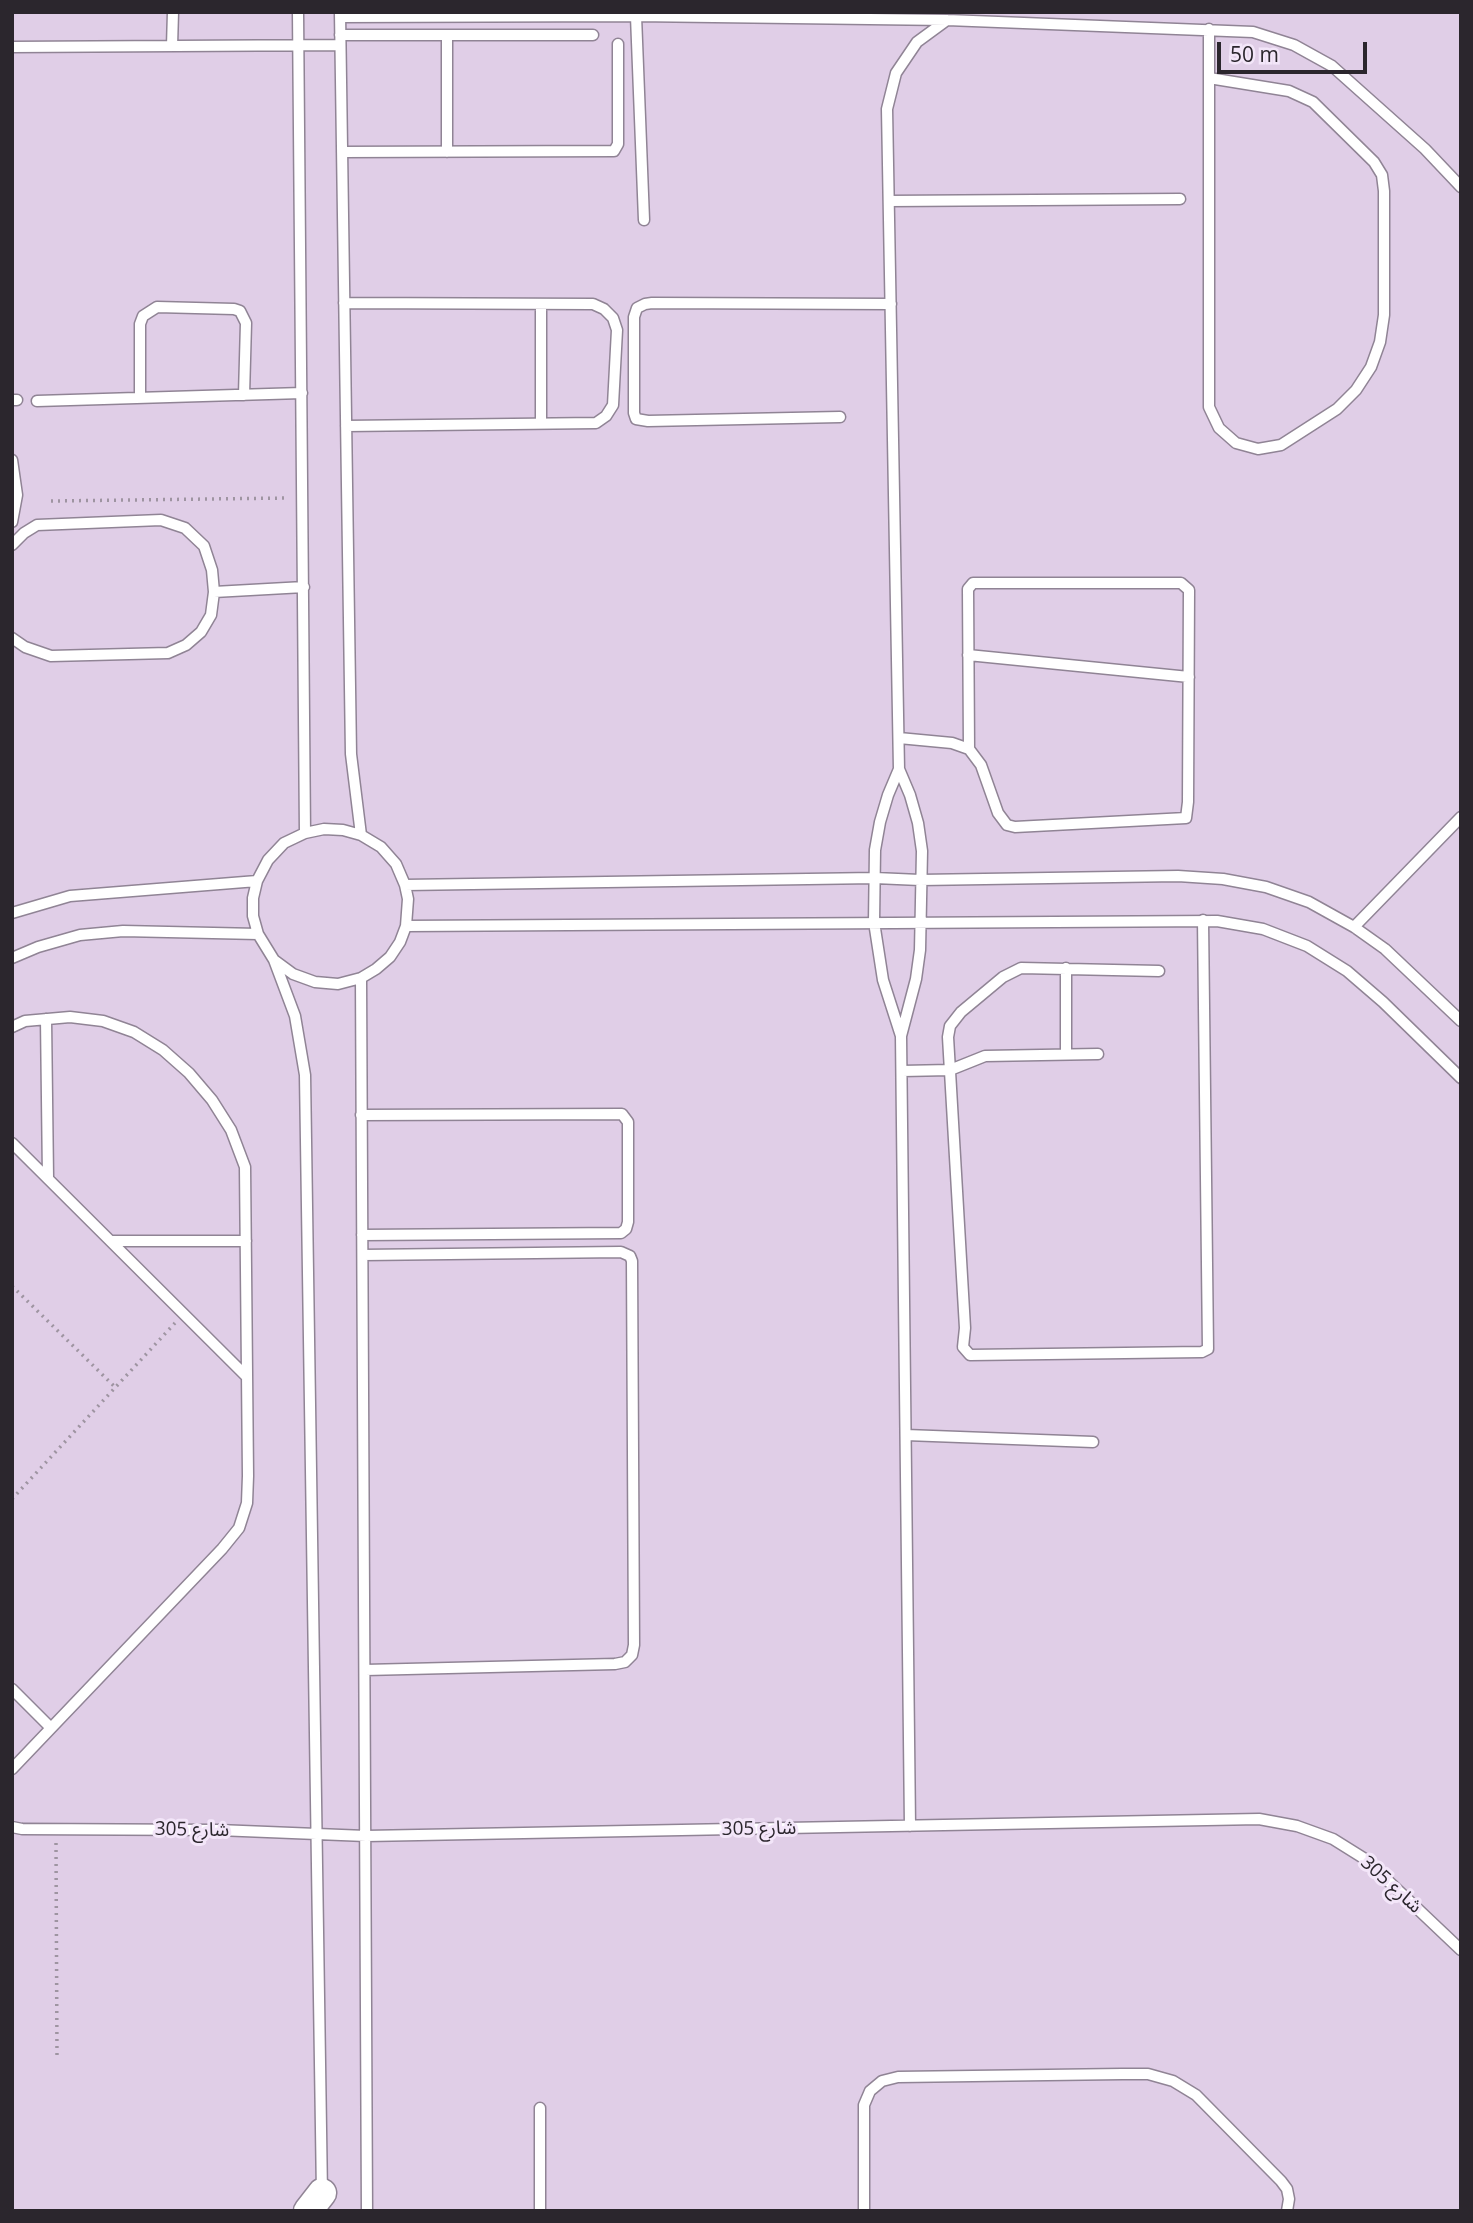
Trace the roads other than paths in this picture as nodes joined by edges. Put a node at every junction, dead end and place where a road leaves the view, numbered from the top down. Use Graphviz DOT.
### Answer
graph roads {
  1 [pos="173,12"];
  2 [pos="298,12"];
  3 [pos="340,15"];
  4 [pos="636,16"];
  5 [pos="947,20"];
  6 [pos="1209,29"];
  7 [pos="447,35"];
  8 [pos="593,35"];
  9 [pos="340,40"];
  10 [pos="618,44"];
  11 [pos="299,45"];
  12 [pos="172,46"];
  13 [pos="12,47"];
  14 [pos="1209,78"];
  15 [pos="342,152"];
  16 [pos="447,152"];
  17 [pos="1461,187"];
  18 [pos="1180,199"];
  19 [pos="889,201"];
  20 [pos="644,220"];
  21 [pos="344,303"];
  22 [pos="541,304"];
  23 [pos="891,304"];
  24 [pos="302,393"];
  25 [pos="244,395"];
  26 [pos="140,398"];
  27 [pos="37,401"];
  28 [pos="840,417"];
  29 [pos="541,423"];
  30 [pos="346,426"];
  31 [pos="12,460"];
  32 [pos="12,522"];
  33 [pos="12,545"];
  34 [pos="304,587"];
  35 [pos="214,592"];
  36 [pos="12,638"];
  37 [pos="968,655"];
  38 [pos="1189,677"];
  39 [pos="899,738"];
  40 [pos="969,749"];
  41 [pos="899,769"];
  42 [pos="1461,817"];
  43 [pos="306,833"];
  44 [pos="361,835"];
  45 [pos="874,878"];
  46 [pos="257,880"];
  47 [pos="920,880"];
  48 [pos="405,885"];
  49 [pos="12,913"];
  50 [pos="1203,920"];
  51 [pos="922,921"];
  52 [pos="874,922"];
  53 [pos="406,926"];
  54 [pos="1354,927"];
  55 [pos="258,934"];
  56 [pos="12,958"];
  57 [pos="274,960"];
  58 [pos="1066,968"];
  59 [pos="1159,971"];
  60 [pos="361,978"];
  61 [pos="46,1019"];
  62 [pos="1461,1021"];
  63 [pos="12,1027"];
  64 [pos="901,1036"];
  65 [pos="1066,1054"];
  66 [pos="1098,1054"];
  67 [pos="950,1070"];
  68 [pos="902,1071"];
  69 [pos="1461,1078"];
  70 [pos="361,1115"];
  71 [pos="12,1143"];
  72 [pos="48,1178"];
  73 [pos="362,1235"];
  74 [pos="111,1241"];
  75 [pos="246,1241"];
  76 [pos="363,1255"];
  77 [pos="247,1377"];
  78 [pos="906,1435"];
  79 [pos="1093,1442"];
  80 [pos="365,1670"];
  81 [pos="12,1689"];
  82 [pos="51,1728"];
  83 [pos="12,1769"];
  84 [pos="910,1826"];
  85 [pos="12,1827"];
  86 [pos="315,1834"];
  87 [pos="366,1836"];
  88 [pos="1461,1950"];
  89 [pos="540,2108"];
  90 [pos="317,2205"];
  91 [pos="367,2211"];
  92 [pos="540,2211"];
  93 [pos="864,2211"];
  94 [pos="1287,2211"];
  1 -- 12 [label="lane"];
  2 -- 11 [label="lane"];
  3 -- 4 [label="lane"];
  3 -- 9 [label="lane"];
  4 -- 5 [label="lane"];
  4 -- 20 [label="lane"];
  5 -- 6 [label="lane"];
  5 -- 19 [label="lane"];
  6 -- 14 [label="lane"];
  6 -- 17 [label="lane"];
  7 -- 8 [label="lane"];
  7 -- 9 [label="lane"];
  7 -- 16 [label="lane"];
  9 -- 11 [label="lane"];
  9 -- 15 [label="lane"];
  10 -- 16 [label="lane"];
  11 -- 12 [label="lane"];
  11 -- 24 [label="lane"];
  12 -- 13 [label="lane"];
  14 -- 14 [label="lane"];
  15 -- 16 [label="lane"];
  15 -- 21 [label="lane"];
  18 -- 19 [label="lane"];
  19 -- 23 [label="lane"];
  21 -- 22 [label="lane"];
  21 -- 30 [label="lane"];
  22 -- 29 [label="lane"];
  22 -- 29 [label="lane"];
  23 -- 28 [label="lane"];
  23 -- 39 [label="lane"];
  24 -- 25 [label="lane"];
  24 -- 34 [label="lane"];
  25 -- 26 [label="lane"];
  25 -- 26 [label="lane"];
  26 -- 27 [label="lane"];
  29 -- 30 [label="lane"];
  30 -- 44 [label="lane"];
  31 -- 32 [label="lane"];
  33 -- 35 [label="lane"];
  34 -- 35 [label="lane"];
  34 -- 43 [label="lane"];
  35 -- 36 [label="lane"];
  37 -- 38 [label="lane"];
  37 -- 38 [label="lane"];
  37 -- 40 [label="lane"];
  38 -- 40 [label="lane"];
  39 -- 40 [label="lane"];
  39 -- 41 [label="lane"];
  41 -- 45 [label="lane"];
  41 -- 47 [label="lane"];
  42 -- 54 [label="lane"];
  43 -- 44 [label="lane"];
  43 -- 46 [label="lane"];
  44 -- 48 [label="lane"];
  45 -- 47 [label="lane"];
  45 -- 48 [label="lane"];
  45 -- 52 [label="lane"];
  46 -- 49 [label="lane"];
  46 -- 55 [label="lane"];
  47 -- 51 [label="lane"];
  47 -- 54 [label="lane"];
  48 -- 53 [label="lane"];
  50 -- 51 [label="lane"];
  50 -- 67 [label="lane"];
  50 -- 69 [label="lane"];
  51 -- 52 [label="lane"];
  51 -- 64 [label="lane"];
  52 -- 53 [label="lane"];
  52 -- 64 [label="lane"];
  53 -- 60 [label="lane"];
  54 -- 62 [label="lane"];
  55 -- 56 [label="lane"];
  55 -- 57 [label="lane"];
  57 -- 60 [label="lane"];
  57 -- 86 [label="lane"];
  58 -- 59 [label="lane"];
  58 -- 65 [label="lane"];
  58 -- 67 [label="lane"];
  60 -- 70 [label="lane"];
  61 -- 63 [label="lane"];
  61 -- 72 [label="lane"];
  61 -- 75 [label="lane"];
  64 -- 68 [label="lane"];
  65 -- 66 [label="lane"];
  65 -- 67 [label="lane"];
  67 -- 68 [label="lane"];
  68 -- 78 [label="lane"];
  70 -- 73 [label="lane"];
  70 -- 73 [label="lane"];
  71 -- 72 [label="lane"];
  72 -- 74 [label="lane"];
  73 -- 76 [label="lane"];
  74 -- 75 [label="lane"];
  74 -- 77 [label="lane"];
  75 -- 77 [label="lane"];
  76 -- 80 [label="lane"];
  76 -- 80 [label="lane"];
  77 -- 82 [label="lane"];
  78 -- 79 [label="lane"];
  78 -- 84 [label="lane"];
  80 -- 87 [label="lane"];
  81 -- 82 [label="lane"];
  82 -- 83 [label="lane"];
  84 -- 87 [label="lane, شارع 305"];
  84 -- 88 [label="lane, شارع 305"];
  85 -- 86 [label="lane, شارع 305"];
  86 -- 87 [label="lane, شارع 305"];
  86 -- 90 [label="lane"];
  87 -- 91 [label="lane"];
  89 -- 92 [label="lane"];
  93 -- 94 [label="lane"];
}
